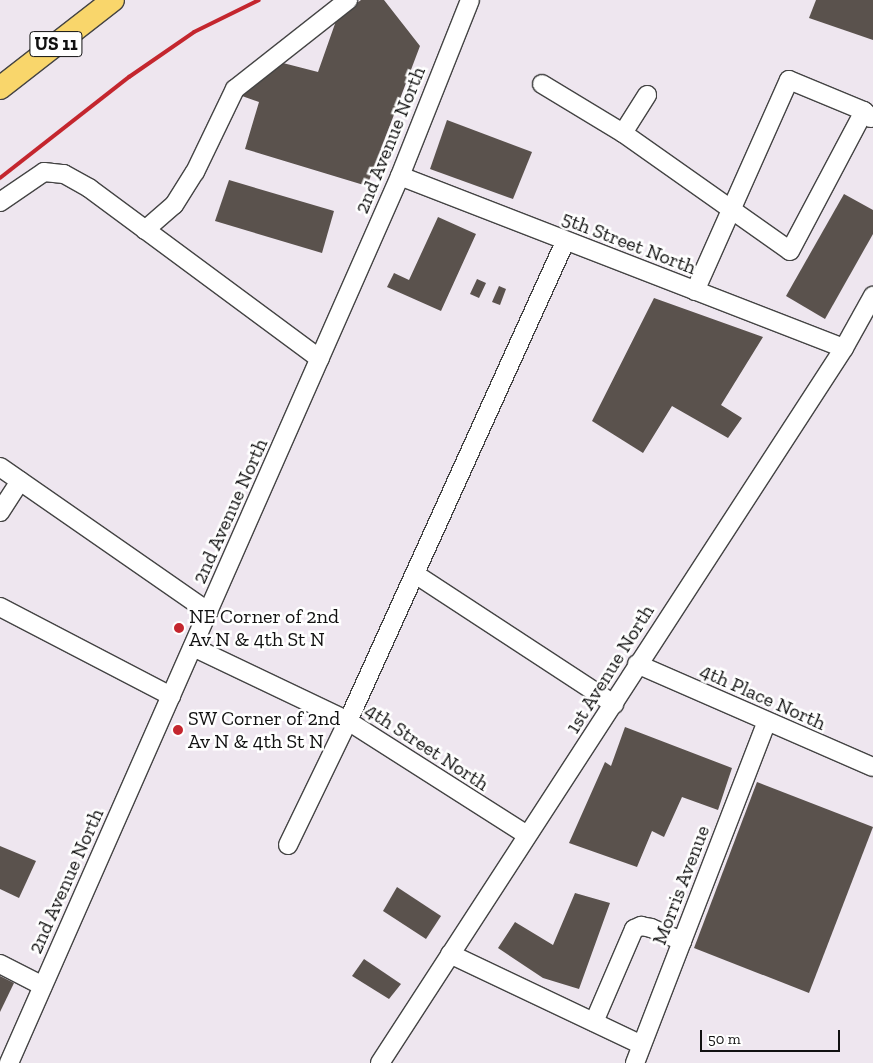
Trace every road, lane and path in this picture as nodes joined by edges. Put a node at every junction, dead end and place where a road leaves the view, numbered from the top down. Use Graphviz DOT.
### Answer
graph roads {
  1 [pos="113,0"];
  2 [pos="348,0"];
  3 [pos="470,0"];
  4 [pos="542,84"];
  5 [pos="0,88"];
  6 [pos="647,95"];
  7 [pos="868,115"];
  8 [pos="623,133"];
  9 [pos="400,176"];
  10 [pos="0,202"];
  11 [pos="732,207"];
  12 [pos="145,230"];
  13 [pos="565,242"];
  14 [pos="695,291"];
  15 [pos="873,296"];
  16 [pos="844,348"];
  17 [pos="320,359"];
  18 [pos="0,467"];
  19 [pos="20,481"];
  20 [pos="0,512"];
  21 [pos="415,574"];
  22 [pos="0,607"];
  23 [pos="208,612"];
  24 [pos="193,647"];
  25 [pos="637,664"];
  26 [pos="171,696"];
  27 [pos="614,704"];
  28 [pos="348,721"];
  29 [pos="766,722"];
  30 [pos="873,767"];
  31 [pos="527,835"];
  32 [pos="288,845"];
  33 [pos="682,942"];
  34 [pos="450,954"];
  35 [pos="0,964"];
  36 [pos="43,986"];
  37 [pos="594,1022"];
  38 [pos="642,1045"];
  39 [pos="9,1063"];
  40 [pos="380,1063"];
  41 [pos="635,1063"];
  1 -- 5 [label="main road, US 11"];
  2 -- 12 [label="street"];
  3 -- 9 [label="street, 2nd Avenue North"];
  4 -- 8 [label="street"];
  6 -- 8 [label="street"];
  7 -- 11 [label="street"];
  7 -- 11 [label="street"];
  8 -- 11 [label="street"];
  9 -- 13 [label="street, 5th Street North"];
  9 -- 17 [label="street, 2nd Avenue North"];
  10 -- 12 [label="street"];
  11 -- 14 [label="street"];
  12 -- 17 [label="street"];
  13 -- 14 [label="street, 5th Street North"];
  13 -- 21 [label="street"];
  14 -- 16 [label="street, 5th Street North"];
  15 -- 16 [label="street, 1st Avenue North"];
  16 -- 25 [label="street, 1st Avenue North"];
  17 -- 23 [label="street, 2nd Avenue North"];
  18 -- 19 [label="street"];
  19 -- 20 [label="street"];
  19 -- 23 [label="street"];
  21 -- 27 [label="street"];
  21 -- 28 [label="street"];
  22 -- 26 [label="street"];
  23 -- 24 [label="street, 2nd Avenue North"];
  24 -- 26 [label="street, 2nd Avenue North"];
  24 -- 28 [label="street, 4th Street North"];
  25 -- 27 [label="street, 1st Avenue North"];
  25 -- 29 [label="street, 4th Place North"];
  26 -- 36 [label="street, 2nd Avenue North"];
  27 -- 31 [label="street, 1st Avenue North"];
  28 -- 31 [label="street, 4th Street North"];
  28 -- 32 [label="street"];
  29 -- 30 [label="street, 4th Place North"];
  29 -- 33 [label="street, Morris Avenue"];
  31 -- 34 [label="street, 1st Avenue North"];
  33 -- 37 [label="street"];
  33 -- 38 [label="street, Morris Avenue"];
  34 -- 37 [label="street"];
  34 -- 40 [label="street, 1st Avenue North"];
  35 -- 36 [label="street"];
  36 -- 39 [label="street, 2nd Avenue North"];
  37 -- 38 [label="street"];
  38 -- 41 [label="street, Morris Avenue"];
}
